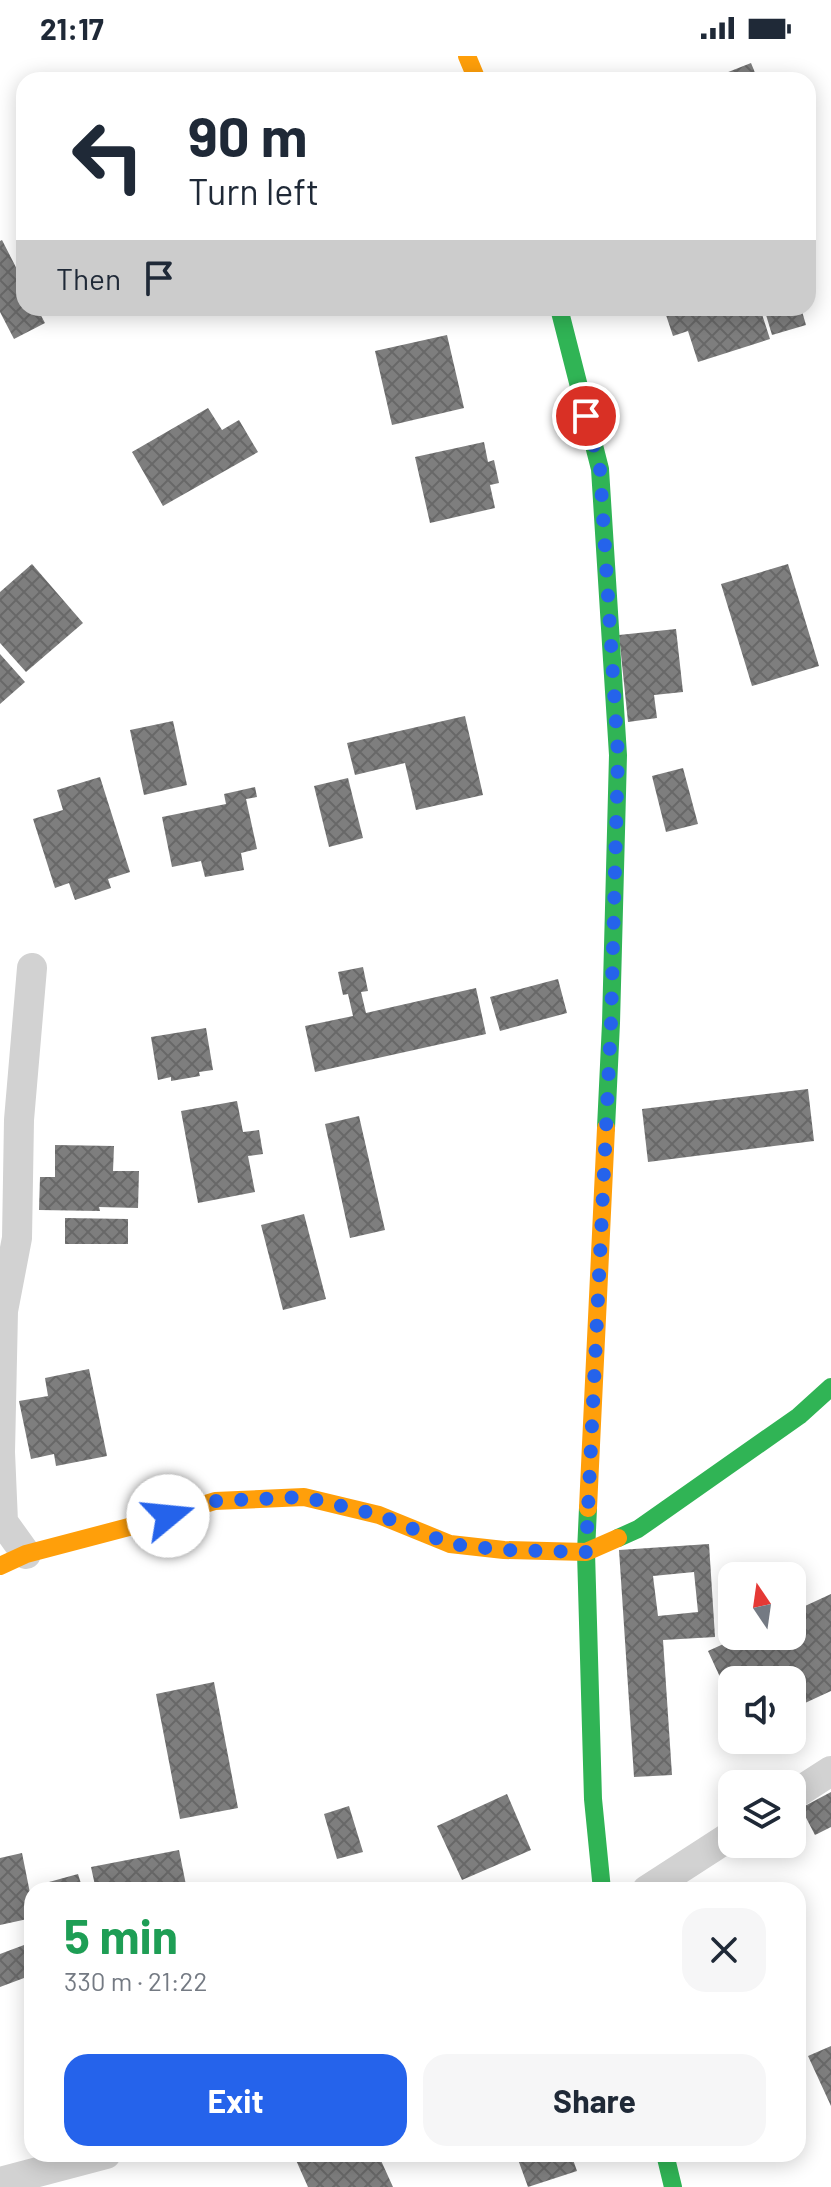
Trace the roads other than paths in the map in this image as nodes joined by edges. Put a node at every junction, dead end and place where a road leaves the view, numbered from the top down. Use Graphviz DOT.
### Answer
graph roads {
  1 [pos="561,316"];
  2 [pos="32,968"];
  3 [pos="831,1387"];
  4 [pos="586,1552"];
  5 [pos="13,1560"];
  6 [pos="831,1771"];
  7 [pos="806,1787"];
  8 [pos="718,1844"];
  9 [pos="601,1882"];
  10 [pos="659,1882"];
  11 [pos="76,2162"];
  12 [pos="667,2162"];
  13 [pos="0,2182"];
  14 [pos="673,2187"];
  1 -- 4 [label="street"];
  2 -- 5 [label="street"];
  3 -- 4 [label="street"];
  4 -- 5 [label="street"];
  4 -- 9 [label="street"];
  6 -- 7 [label="street"];
  8 -- 10 [label="street"];
  11 -- 13 [label="street"];
  12 -- 14 [label="street"];
}
